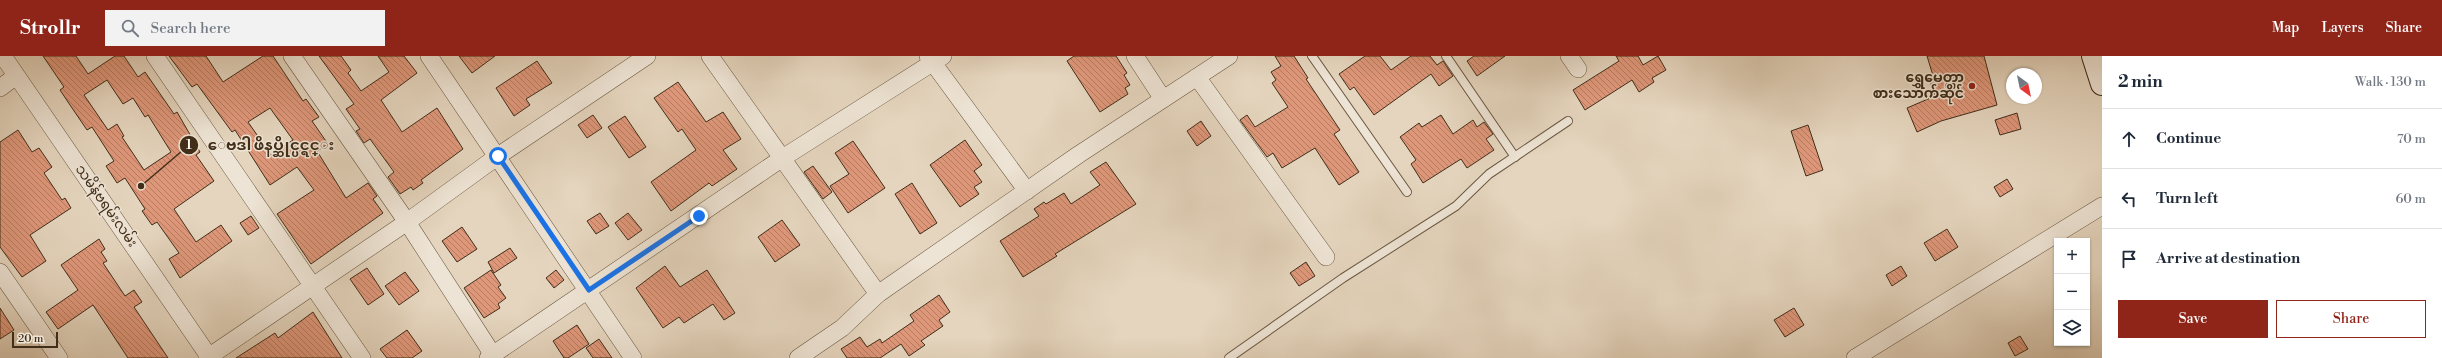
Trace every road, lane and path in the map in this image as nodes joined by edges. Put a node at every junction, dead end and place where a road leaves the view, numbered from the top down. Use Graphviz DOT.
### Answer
graph roads {
  1 [pos="3,56"];
  2 [pos="155,56"];
  3 [pos="292,56"];
  4 [pos="430,56"];
  5 [pos="647,56"];
  6 [pos="710,56"];
  7 [pos="1135,56"];
  8 [pos="1229,56"];
  9 [pos="1312,56"];
  10 [pos="1446,56"];
  11 [pos="2093,56"];
  12 [pos="934,58"];
  13 [pos="16,76"];
  14 [pos="1196,77"];
  15 [pos="2102,84"];
  16 [pos="0,88"];
  17 [pos="1163,99"];
  18 [pos="1568,121"];
  19 [pos="498,156"];
  20 [pos="1515,157"];
  21 [pos="781,159"];
  22 [pos="1027,191"];
  23 [pos="1407,192"];
  24 [pos="2102,206"];
  25 [pos="407,222"];
  26 [pos="1326,257"];
  27 [pos="0,272"];
  28 [pos="313,286"];
  29 [pos="589,290"];
  30 [pos="878,294"];
  31 [pos="490,356"];
  32 [pos="209,357"];
  33 [pos="59,358"];
  34 [pos="362,358"];
  35 [pos="634,358"];
  36 [pos="798,358"];
  37 [pos="1229,358"];
  38 [pos="1855,358"];
  1 -- 13 [label="street, သမိန်ဗရမ်းလမ်း"];
  2 -- 28 [label="street"];
  3 -- 25 [label="street"];
  4 -- 19 [label="street"];
  5 -- 19 [label="street"];
  6 -- 21 [label="street"];
  7 -- 17 [label="street"];
  8 -- 14 [label="street"];
  9 -- 23 [label="lane"];
  10 -- 20 [label="lane"];
  11 -- 15 [label="main road"];
  12 -- 21 [label="street"];
  12 -- 22 [label="street"];
  13 -- 16 [label="street"];
  13 -- 32 [label="street, သမိန်ဗရမ်းလမ်း"];
  14 -- 17 [label="street"];
  14 -- 26 [label="street"];
  17 -- 22 [label="street"];
  18 -- 20 [label="lane"];
  19 -- 25 [label="street"];
  19 -- 29 [label="street"];
  20 -- 37 [label="lane"];
  21 -- 29 [label="street"];
  21 -- 30 [label="street"];
  22 -- 30 [label="street"];
  24 -- 38 [label="street"];
  25 -- 28 [label="street"];
  25 -- 31 [label="street"];
  27 -- 33 [label="street"];
  28 -- 32 [label="street"];
  28 -- 34 [label="street"];
  29 -- 31 [label="street"];
  29 -- 35 [label="street"];
  30 -- 36 [label="street"];
}
